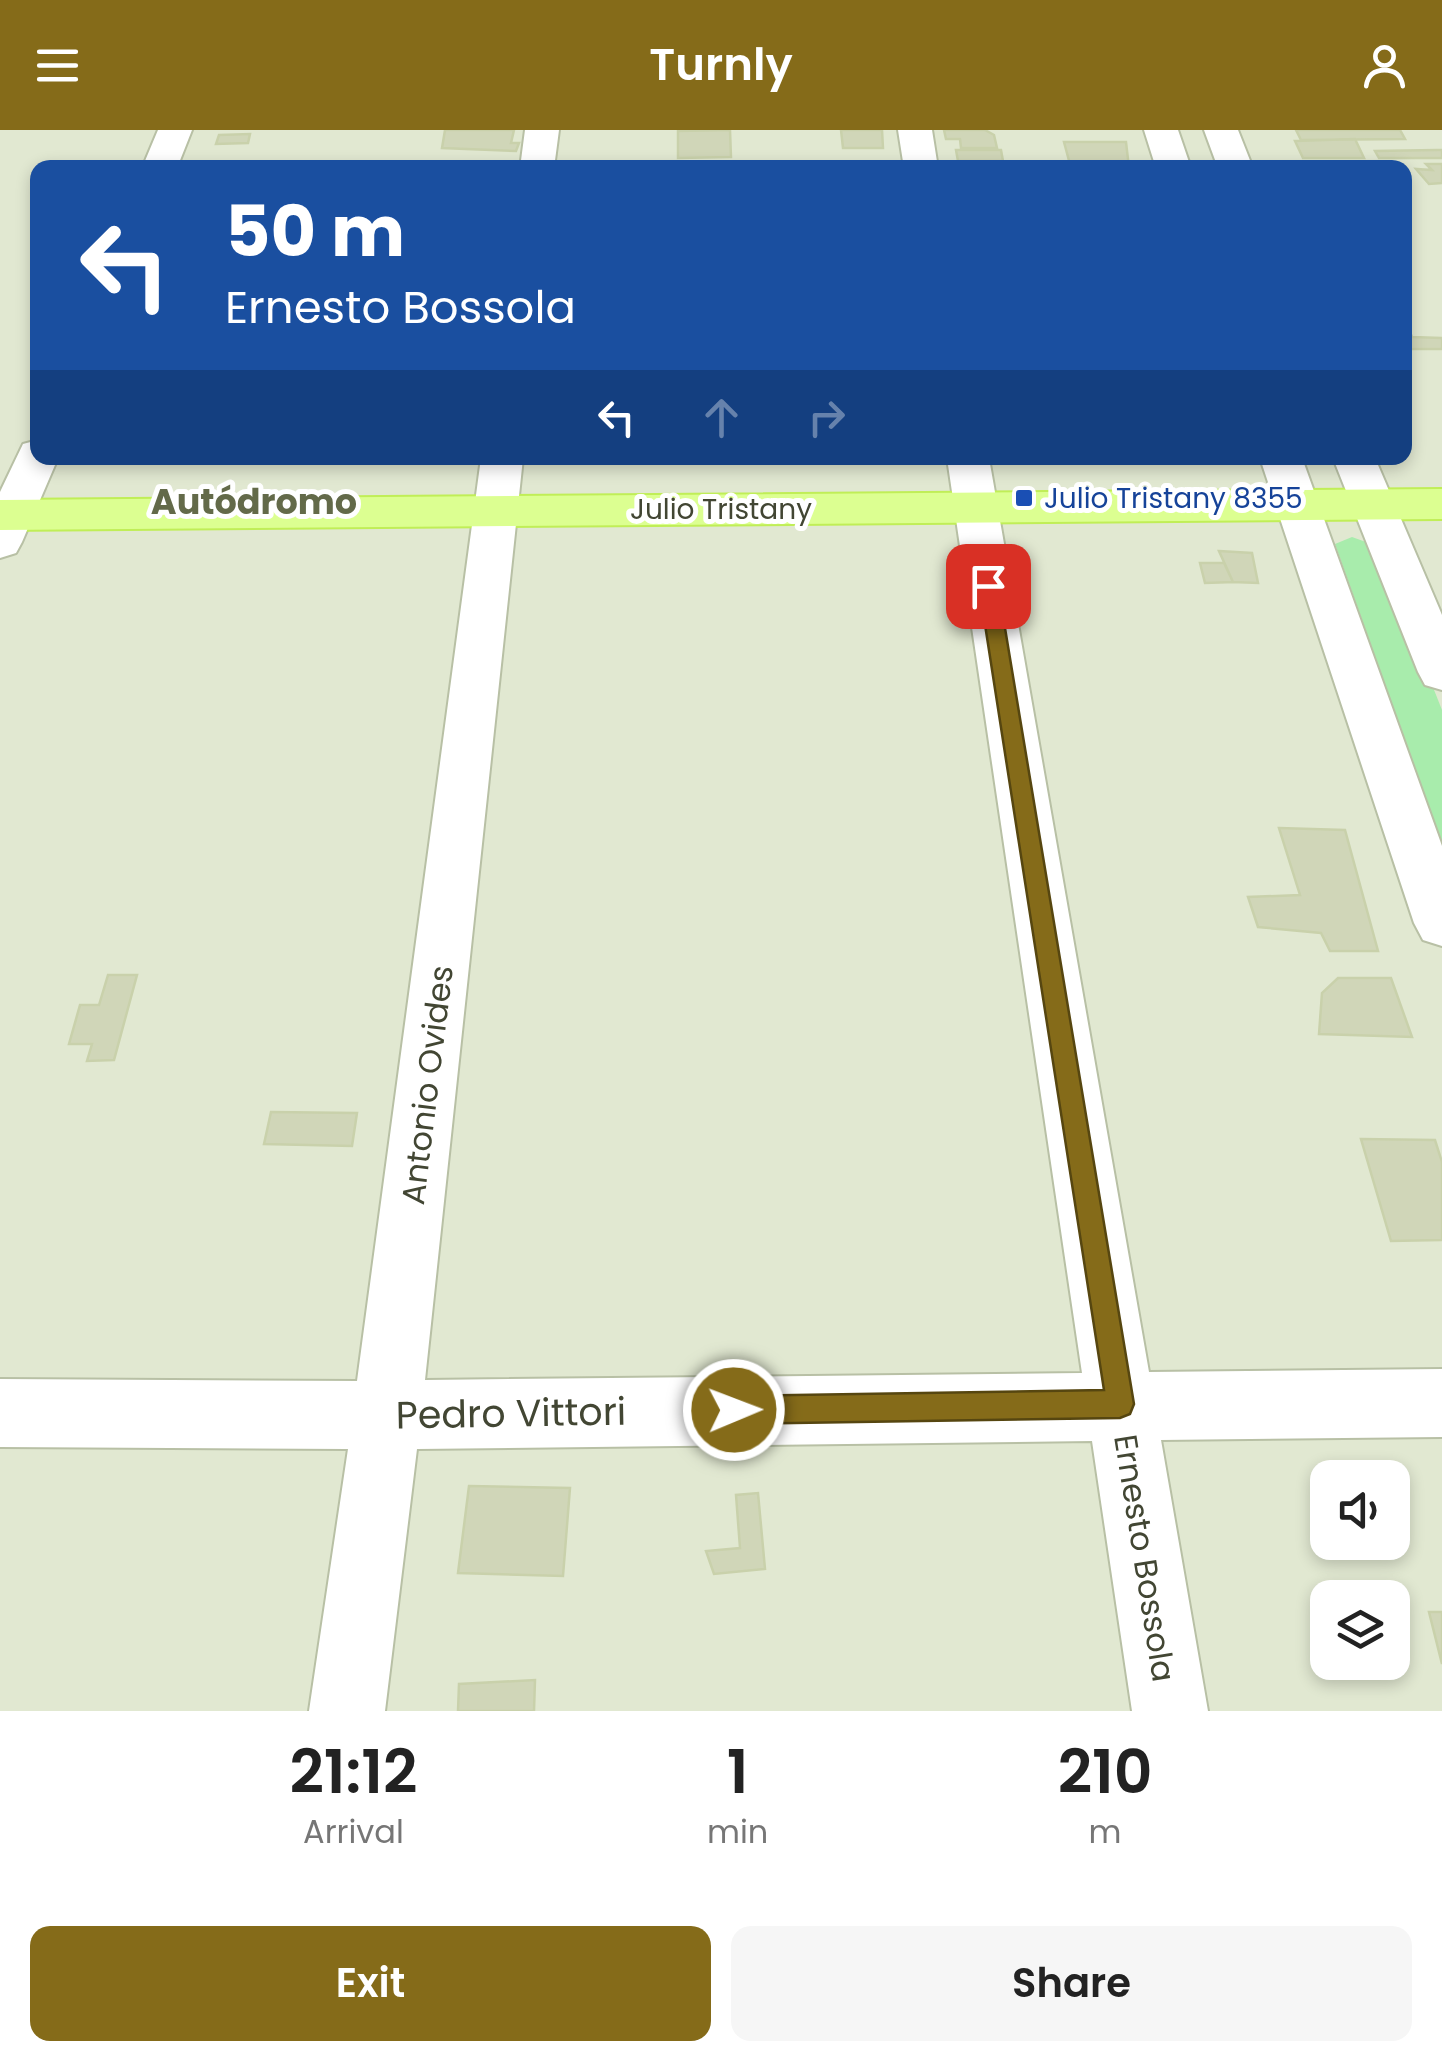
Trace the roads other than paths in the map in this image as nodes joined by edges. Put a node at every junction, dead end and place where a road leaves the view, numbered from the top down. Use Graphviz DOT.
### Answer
graph roads {
  1 [pos="174,130"];
  2 [pos="542,130"];
  3 [pos="915,130"];
  4 [pos="1160,130"];
  5 [pos="1221,130"];
  6 [pos="162,160"];
  7 [pos="538,160"];
  8 [pos="920,160"];
  9 [pos="1171,160"];
  10 [pos="1233,160"];
  11 [pos="33,465"];
  12 [pos="1284,465"];
  13 [pos="1357,465"];
  14 [pos="972,482"];
  15 [pos="499,484"];
  16 [pos="1372,504"];
  17 [pos="1442,504"];
  18 [pos="1298,505"];
  19 [pos="4,524"];
  20 [pos="1442,672"];
  21 [pos="1442,923"];
  22 [pos="1442,1403"];
  23 [pos="1120,1404"];
  24 [pos="0,1413"];
  25 [pos="387,1415"];
  26 [pos="347,1711"];
  27 [pos="1170,1711"];
  1 -- 6 [label="street"];
  2 -- 7 [label="street"];
  3 -- 8 [label="street"];
  4 -- 9 [label="street"];
  5 -- 10 [label="street"];
  11 -- 19 [label="street"];
  12 -- 18 [label="street"];
  13 -- 16 [label="street"];
  14 -- 15 [label="main road, Julio Tristany"];
  14 -- 18 [label="main road, Julio Tristany"];
  14 -- 23 [label="street, Ernesto Bossola"];
  15 -- 19 [label="main road, Julio Tristany"];
  15 -- 25 [label="street, Antonio Ovides"];
  16 -- 17 [label="main road, Julio Tristany"];
  16 -- 18 [label="main road, Julio Tristany"];
  16 -- 20 [label="street"];
  18 -- 21 [label="street"];
  22 -- 23 [label="street, Pedro Vittori"];
  23 -- 25 [label="street, Pedro Vittori"];
  23 -- 27 [label="street, Ernesto Bossola"];
  24 -- 25 [label="street, Pedro Vittori"];
  25 -- 26 [label="street, Antonio Ovides"];
}
